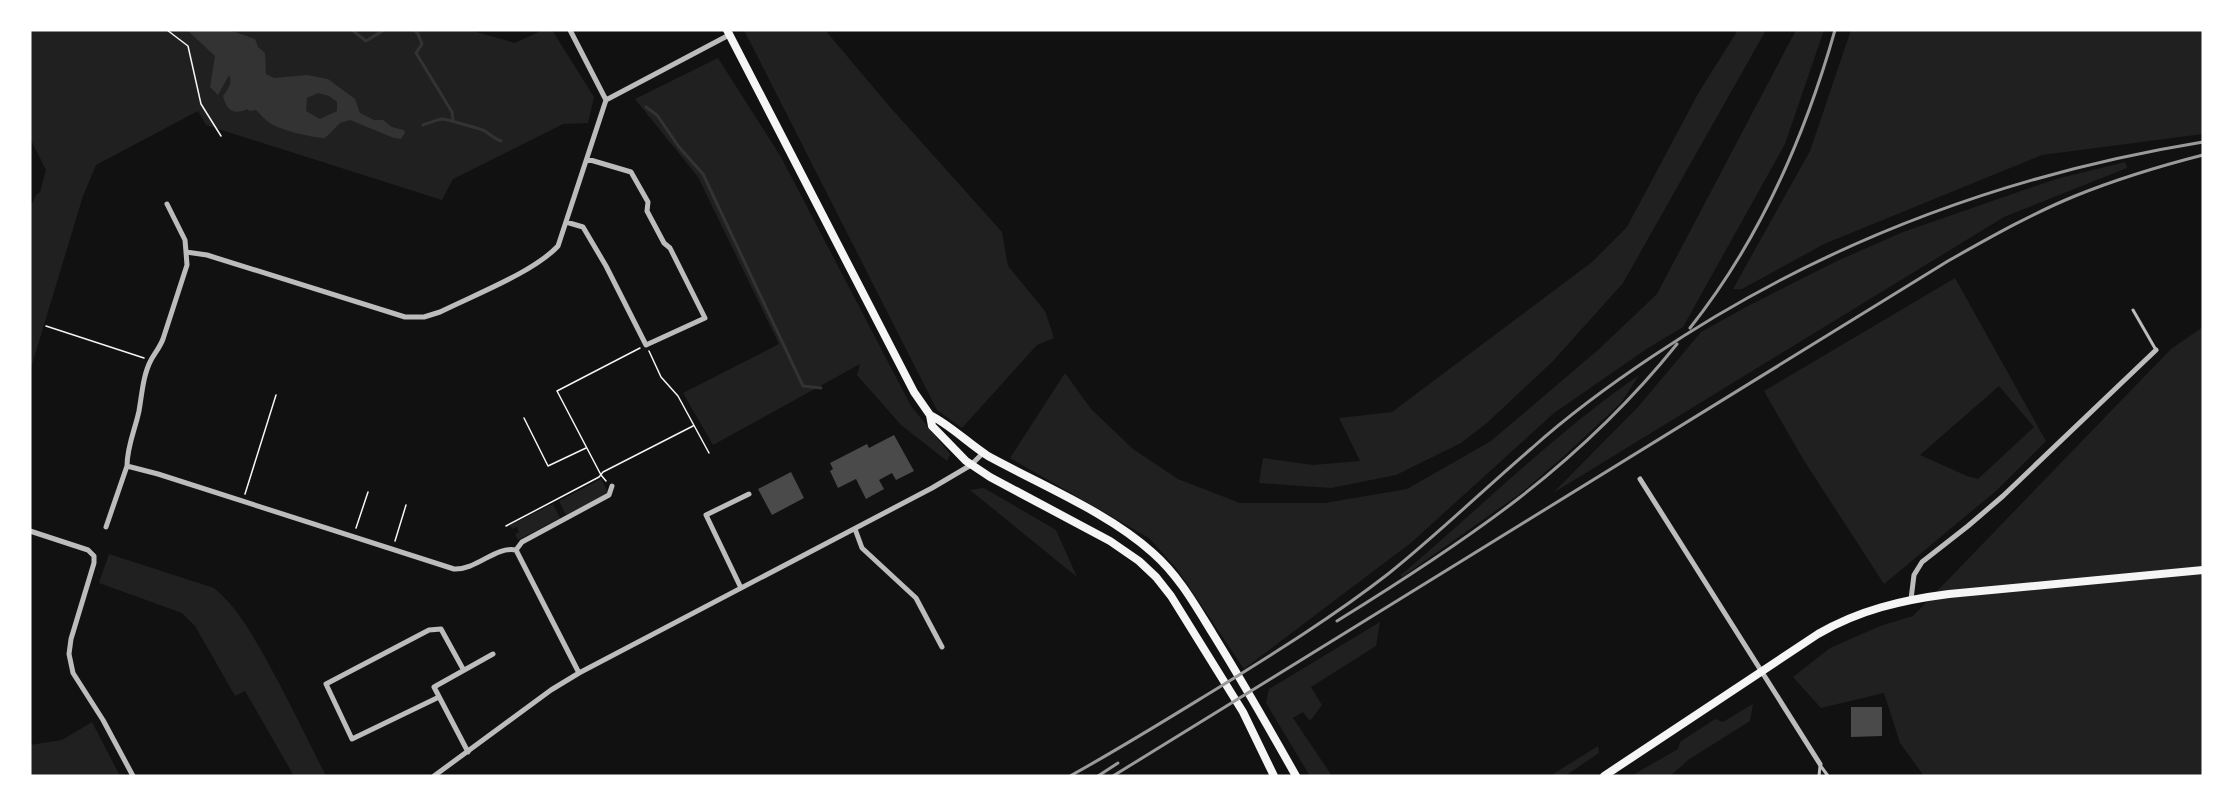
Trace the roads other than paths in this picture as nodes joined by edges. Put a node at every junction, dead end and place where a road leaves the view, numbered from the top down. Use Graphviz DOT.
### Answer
graph roads {
  1 [pos="570,30"];
  2 [pos="728,32"];
  3 [pos="606,100"];
  4 [pos="587,159"];
  5 [pos="167,204"];
  6 [pos="566,222"];
  7 [pos="186,252"];
  8 [pos="2133,309"];
  9 [pos="2156,350"];
  10 [pos="930,415"];
  11 [pos="983,453"];
  12 [pos="971,465"];
  13 [pos="127,466"];
  14 [pos="1640,479"];
  15 [pos="612,486"];
  16 [pos="749,494"];
  17 [pos="106,527"];
  18 [pos="855,529"];
  19 [pos="30,531"];
  20 [pos="516,550"];
  21 [pos="2203,570"];
  22 [pos="741,588"];
  23 [pos="1911,599"];
  24 [pos="942,647"];
  25 [pos="493,654"];
  26 [pos="463,669"];
  27 [pos="579,672"];
  28 [pos="1762,672"];
  29 [pos="439,697"];
  30 [pos="468,752"];
  31 [pos="1820,764"];
  32 [pos="133,776"];
  33 [pos="434,776"];
  34 [pos="1274,776"];
  35 [pos="1296,776"];
  36 [pos="1604,776"];
  37 [pos="1819,776"];
  38 [pos="1828,776"];
  1 -- 3 [label="street"];
  2 -- 3 [label="street"];
  2 -- 10 [label="main road"];
  3 -- 4 [label="street"];
  4 -- 6 [label="street"];
  4 -- 6 [label="street"];
  5 -- 7 [label="street"];
  6 -- 7 [label="street"];
  7 -- 13 [label="street"];
  8 -- 9 [label="lane"];
  9 -- 23 [label="street"];
  10 -- 11 [label="main road"];
  10 -- 12 [label="main road"];
  11 -- 12 [label="street"];
  11 -- 35 [label="main road"];
  12 -- 18 [label="street"];
  12 -- 34 [label="main road"];
  13 -- 17 [label="street"];
  13 -- 20 [label="street"];
  14 -- 28 [label="street"];
  15 -- 20 [label="street"];
  16 -- 22 [label="street"];
  18 -- 22 [label="street"];
  18 -- 24 [label="street"];
  19 -- 32 [label="street"];
  20 -- 27 [label="street"];
  21 -- 23 [label="main road"];
  22 -- 27 [label="street"];
  23 -- 28 [label="main road"];
  25 -- 26 [label="street"];
  26 -- 29 [label="street"];
  26 -- 29 [label="street"];
  27 -- 30 [label="street"];
  28 -- 31 [label="street"];
  28 -- 36 [label="main road"];
  29 -- 30 [label="street"];
  30 -- 33 [label="street"];
  31 -- 37 [label="lane"];
  31 -- 38 [label="lane"];
}
